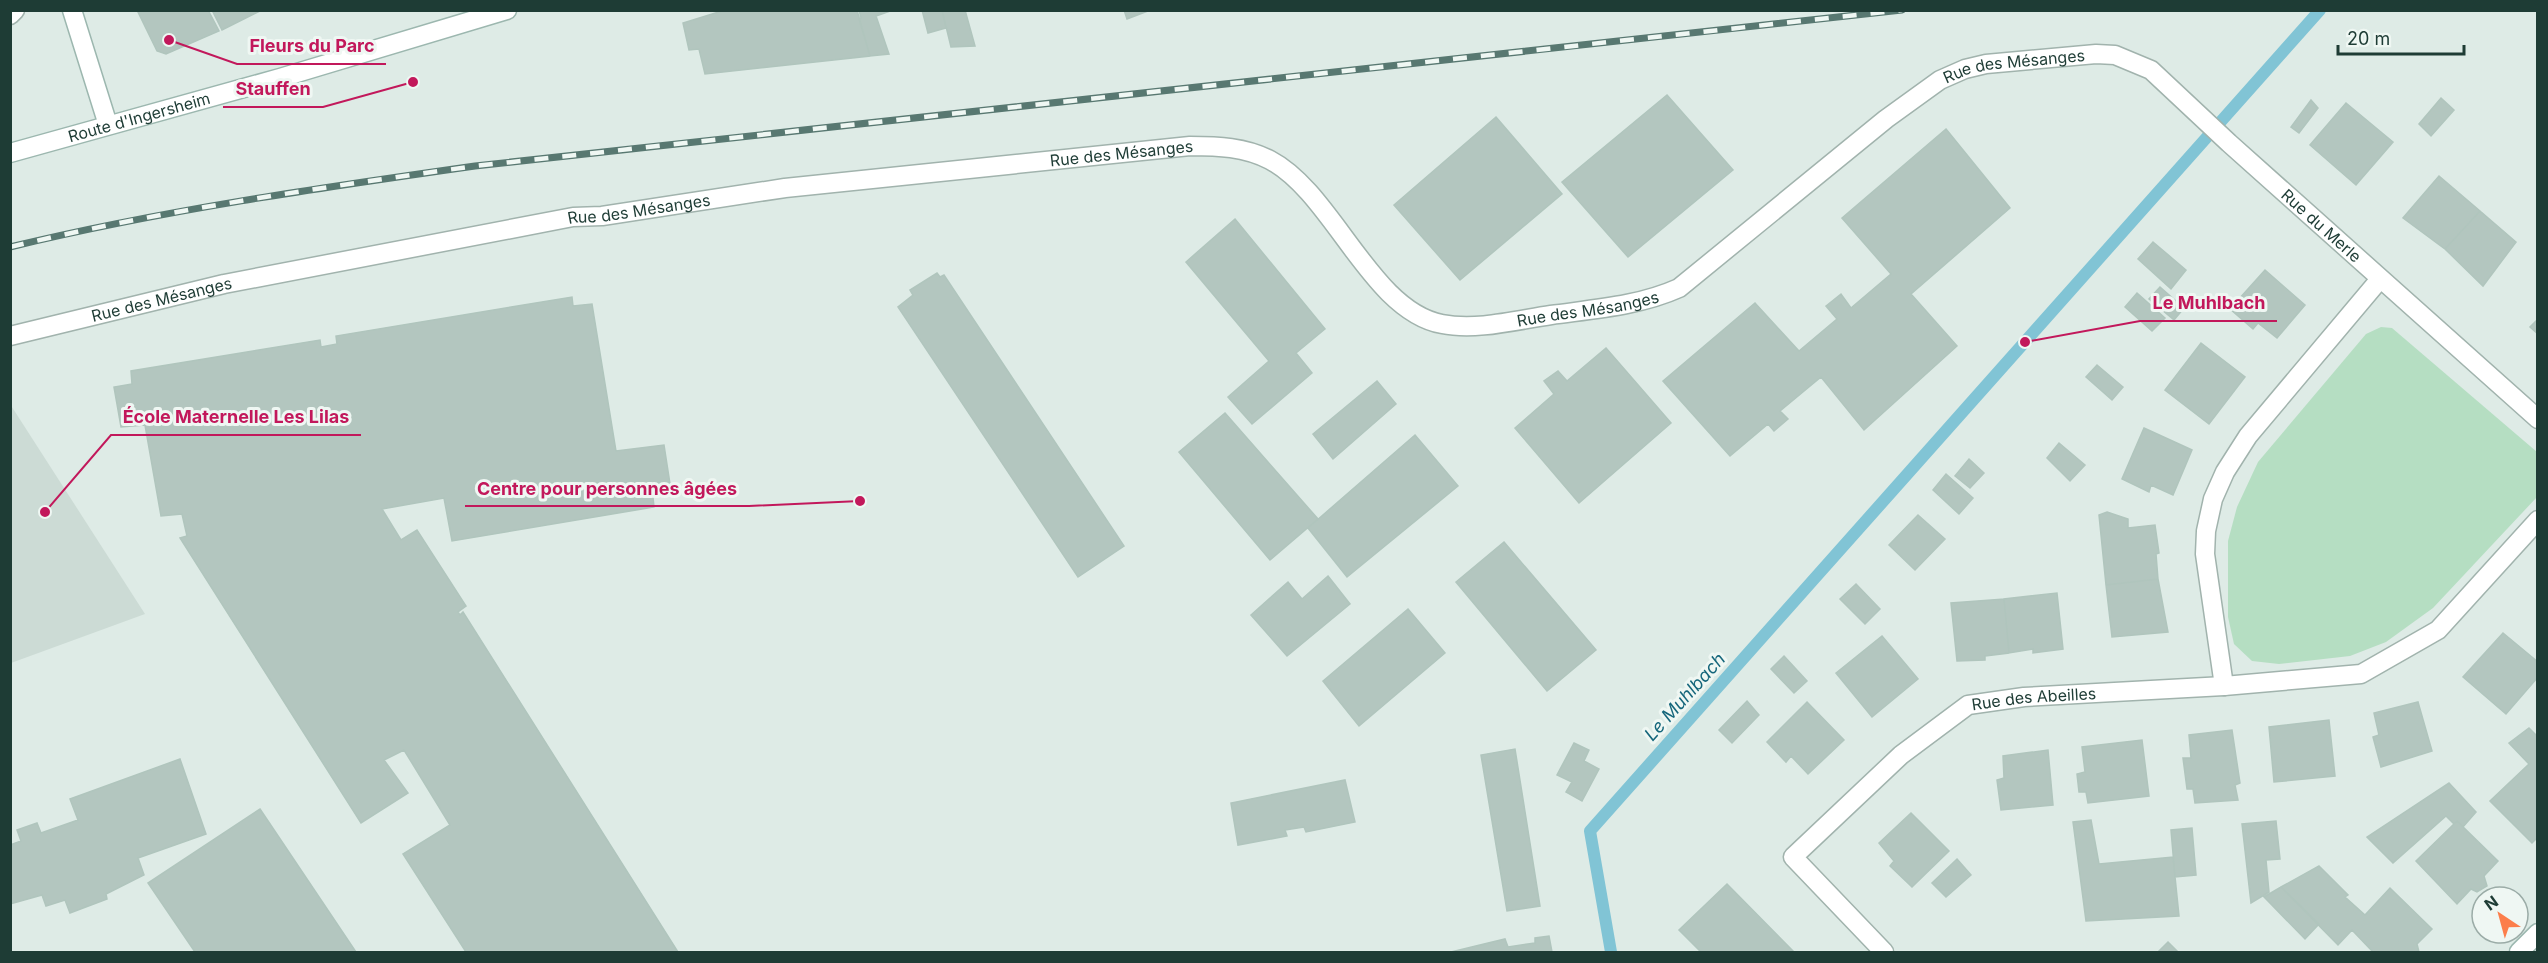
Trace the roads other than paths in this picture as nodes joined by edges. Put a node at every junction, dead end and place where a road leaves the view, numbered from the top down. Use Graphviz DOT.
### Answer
graph roads {
  1 [pos="15,10"];
  2 [pos="72,10"];
  3 [pos="507,10"];
  4 [pos="10,15"];
  5 [pos="2096,54"];
  6 [pos="108,125"];
  7 [pos="10,153"];
  8 [pos="2380,279"];
  9 [pos="10,336"];
  10 [pos="2538,419"];
  11 [pos="2538,520"];
  12 [pos="2224,686"];
  13 [pos="2538,933"];
  14 [pos="1884,952"];
  15 [pos="2519,952"];
  1 -- 4 [label="street"];
  2 -- 6 [label="street"];
  3 -- 6 [label="street, Route d'Ingersheim"];
  5 -- 8 [label="street, Rue du Merle"];
  5 -- 9 [label="street, Rue des Mésanges"];
  6 -- 7 [label="street, Route d'Ingersheim"];
  8 -- 10 [label="street, Rue du Merle"];
  8 -- 12 [label="street"];
  11 -- 12 [label="street, Rue des Abeilles"];
  12 -- 14 [label="street, Rue des Abeilles"];
  13 -- 15 [label="street"];
}
